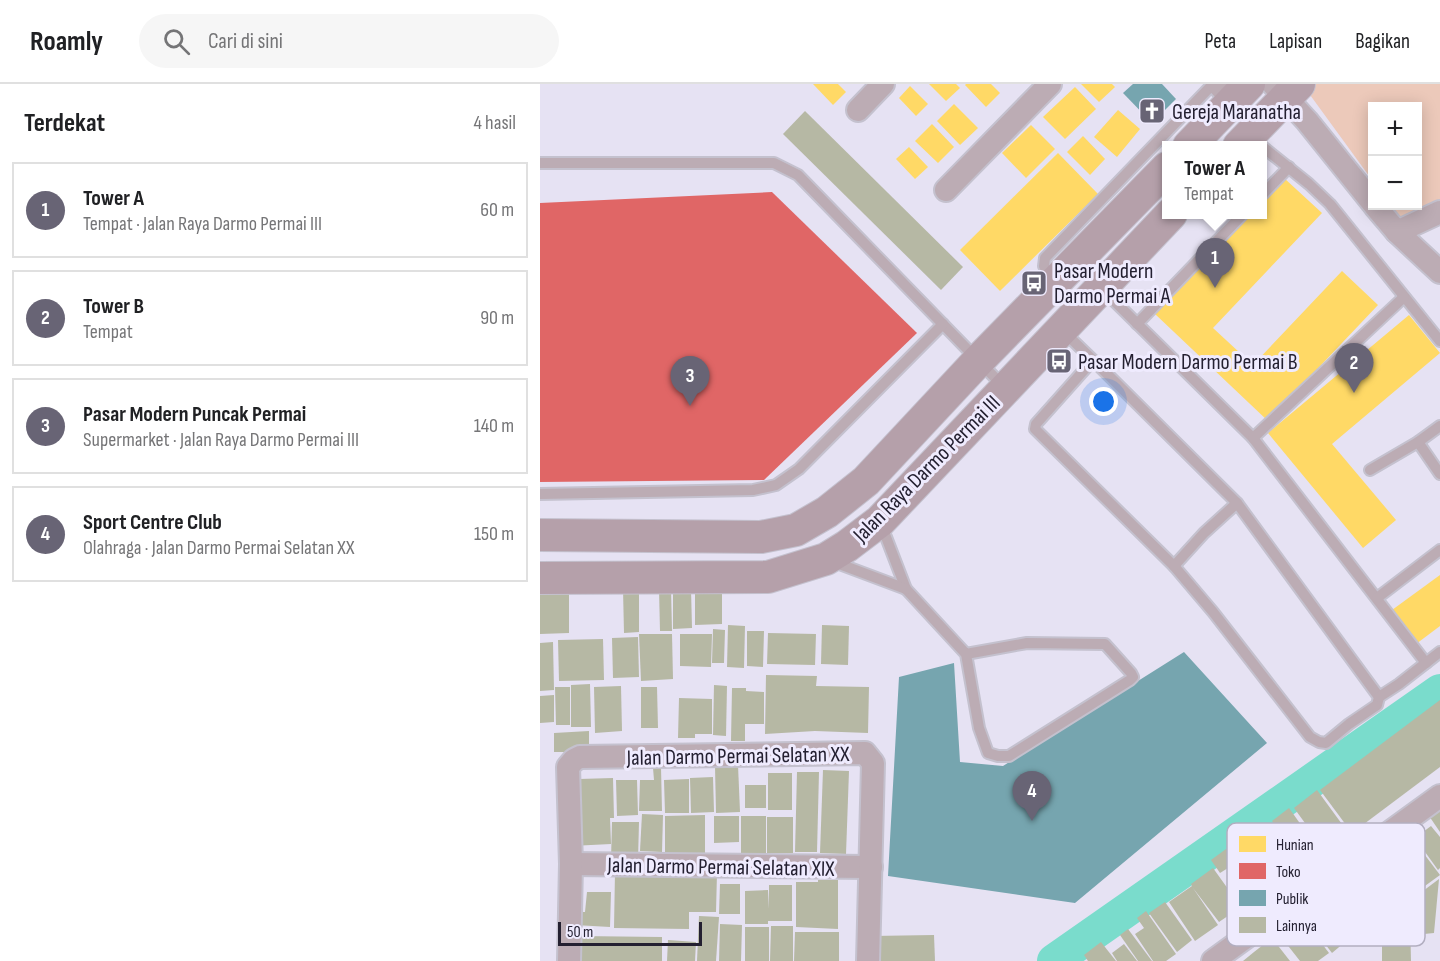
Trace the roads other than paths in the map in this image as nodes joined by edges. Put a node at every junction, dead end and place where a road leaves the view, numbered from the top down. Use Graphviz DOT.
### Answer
graph roads {
  1 [pos="883,84"];
  2 [pos="1050,84"];
  3 [pos="1228,88"];
  4 [pos="1286,88"];
  5 [pos="858,110"];
  6 [pos="1171,141"];
  7 [pos="1192,141"];
  8 [pos="1254,141"];
  9 [pos="1162,149"];
  10 [pos="1267,152"];
  11 [pos="540,163"];
  12 [pos="1289,167"];
  13 [pos="1162,173"];
  14 [pos="946,190"];
  15 [pos="1267,190"];
  16 [pos="1368,196"];
  17 [pos="1379,210"];
  18 [pos="1440,212"];
  19 [pos="1166,219"];
  20 [pos="1238,219"];
  21 [pos="1112,224"];
  22 [pos="1397,232"];
  23 [pos="1138,248"];
  24 [pos="1440,272"];
  25 [pos="1055,283"];
  26 [pos="1101,288"];
  27 [pos="1404,297"];
  28 [pos="943,324"];
  29 [pos="1137,324"];
  30 [pos="1062,329"];
  31 [pos="1440,341"];
  32 [pos="979,360"];
  33 [pos="1093,360"];
  34 [pos="1006,388"];
  35 [pos="1440,426"];
  36 [pos="1253,438"];
  37 [pos="1418,442"];
  38 [pos="1370,470"];
  39 [pos="1440,474"];
  40 [pos="540,494"];
  41 [pos="1237,503"];
  42 [pos="880,521"];
  43 [pos="540,535"];
  44 [pos="1440,550"];
  45 [pos="826,559"];
  46 [pos="1174,566"];
  47 [pos="540,578"];
  48 [pos="906,589"];
  49 [pos="1377,598"];
  50 [pos="1440,652"];
  51 [pos="966,654"];
  52 [pos="1426,663"];
  53 [pos="1379,697"];
  54 [pos="1440,796"];
  55 [pos="1403,823"];
  56 [pos="571,864"];
  57 [pos="871,867"];
  58 [pos="1234,946"];
  59 [pos="569,961"];
  60 [pos="868,961"];
  61 [pos="1213,961"];
  1 -- 5 [label="street"];
  2 -- 14 [label="street"];
  3 -- 6 [label="lane"];
  3 -- 7 [label="main road"];
  4 -- 8 [label="main road"];
  4 -- 16 [label="street"];
  9 -- 25 [label="lane"];
  10 -- 12 [label="lane"];
  11 -- 28 [label="lane"];
  12 -- 15 [label="lane"];
  12 -- 27 [label="lane"];
  13 -- 21 [label="main road, Jalan Raya Darmo Permai III"];
  17 -- 22 [label="street"];
  18 -- 22 [label="street"];
  19 -- 23 [label="main road, Jalan Raya Darmo Permai III"];
  20 -- 29 [label="lane"];
  21 -- 23 [label="main road"];
  21 -- 25 [label="main road, Jalan Raya Darmo Permai III"];
  22 -- 24 [label="street"];
  23 -- 26 [label="main road, Jalan Raya Darmo Permai III"];
  25 -- 32 [label="main road, Jalan Raya Darmo Permai III"];
  26 -- 29 [label="lane"];
  26 -- 30 [label="main road, Jalan Raya Darmo Permai III"];
  27 -- 31 [label="lane"];
  27 -- 36 [label="lane"];
  28 -- 32 [label="lane"];
  28 -- 40 [label="lane"];
  29 -- 36 [label="lane"];
  30 -- 33 [label="lane"];
  30 -- 34 [label="main road, Jalan Raya Darmo Permai III"];
  32 -- 34 [label="lane"];
  32 -- 43 [label="main road, Jalan Raya Darmo Permai III"];
  33 -- 41 [label="lane"];
  33 -- 46 [label="lane"];
  34 -- 42 [label="main road, Jalan Raya Darmo Permai III"];
  35 -- 37 [label="lane"];
  36 -- 49 [label="lane"];
  37 -- 38 [label="lane"];
  37 -- 39 [label="lane"];
  41 -- 46 [label="lane"];
  41 -- 53 [label="lane"];
  42 -- 45 [label="main road, Jalan Raya Darmo Permai III"];
  42 -- 48 [label="lane"];
  44 -- 49 [label="lane"];
  45 -- 47 [label="main road, Jalan Raya Darmo Permai III"];
  45 -- 48 [label="lane"];
  46 -- 53 [label="lane"];
  48 -- 51 [label="lane"];
  49 -- 52 [label="lane"];
  50 -- 52 [label="lane"];
  51 -- 51 [label="lane"];
  52 -- 53 [label="lane"];
  54 -- 55 [label="street"];
  56 -- 57 [label="street, Jalan Darmo Permai Selatan XIX"];
  56 -- 57 [label="street, Jalan Darmo Permai Selatan XX"];
  56 -- 59 [label="street"];
  57 -- 60 [label="street, Jalan Darmo Permai Selatan XX"];
  58 -- 61 [label="street"];
}
